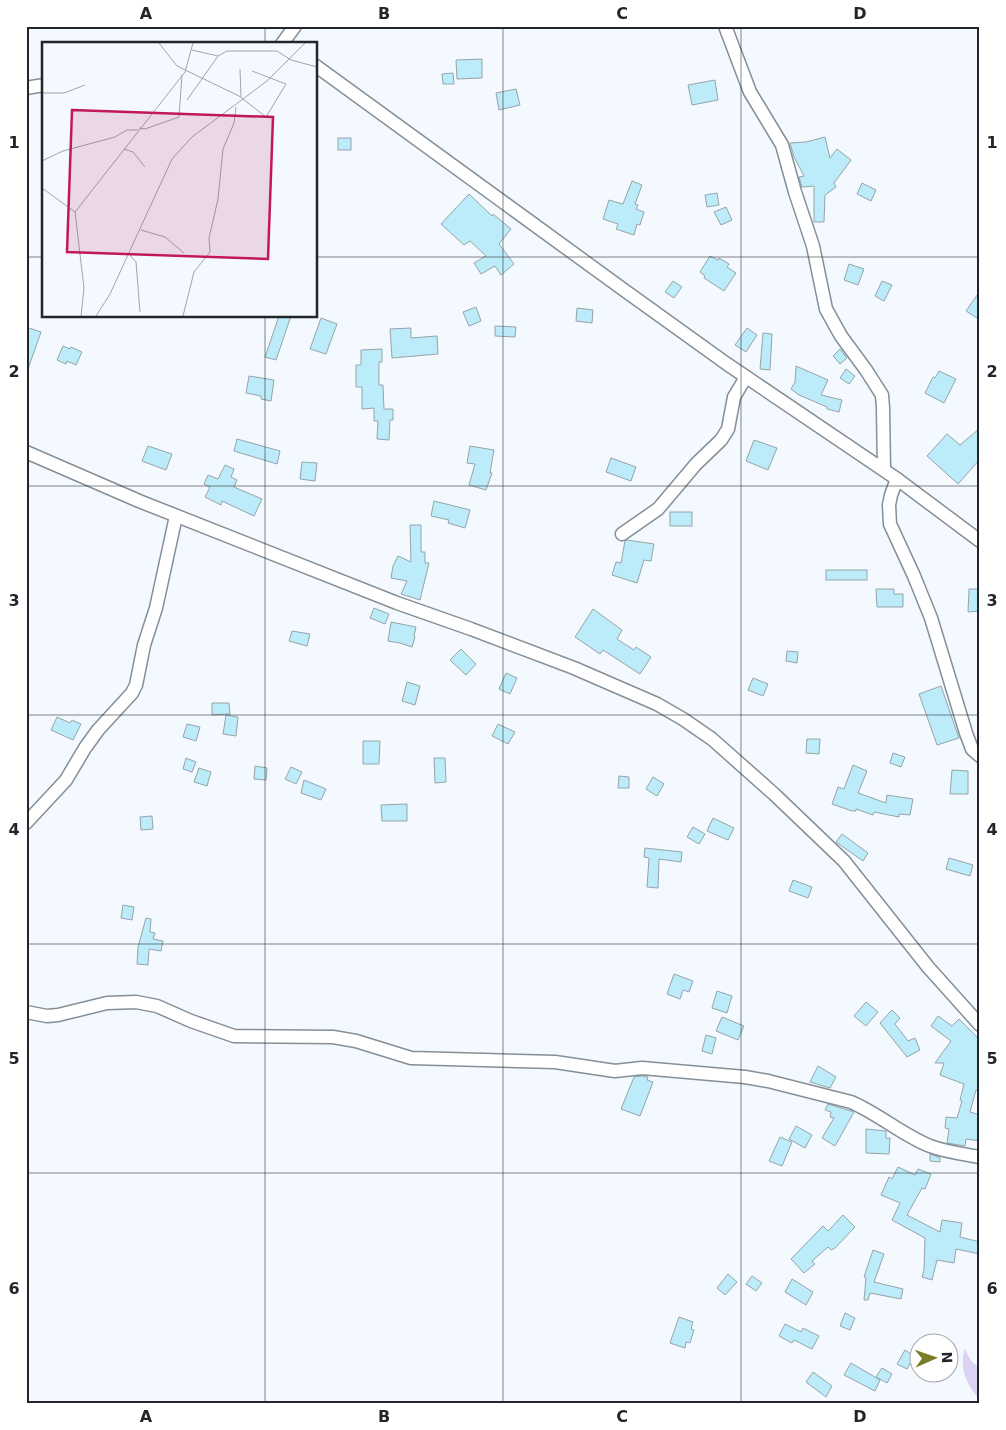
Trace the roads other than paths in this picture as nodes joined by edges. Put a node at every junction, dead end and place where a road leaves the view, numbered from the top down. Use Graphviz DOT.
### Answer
graph roads {
  1 [pos="295,26"];
  2 [pos="725,26"];
  3 [pos="283,42"];
  4 [pos="318,67"];
  5 [pos="42,85"];
  6 [pos="26,88"];
  7 [pos="746,377"];
  8 [pos="26,452"];
  9 [pos="884,470"];
  10 [pos="897,479"];
  11 [pos="176,516"];
  12 [pos="622,534"];
  13 [pos="980,541"];
  14 [pos="980,756"];
  15 [pos="26,823"];
  16 [pos="26,1012"];
  17 [pos="980,1025"];
  18 [pos="980,1157"];
  1 -- 3 [label="street"];
  2 -- 9 [label="street"];
  4 -- 7 [label="street"];
  5 -- 6 [label="street"];
  7 -- 9 [label="street"];
  7 -- 12 [label="street"];
  8 -- 11 [label="street"];
  9 -- 10 [label="street"];
  10 -- 13 [label="street"];
  10 -- 14 [label="street"];
  11 -- 15 [label="street"];
  11 -- 17 [label="street"];
  16 -- 18 [label="street"];
}
